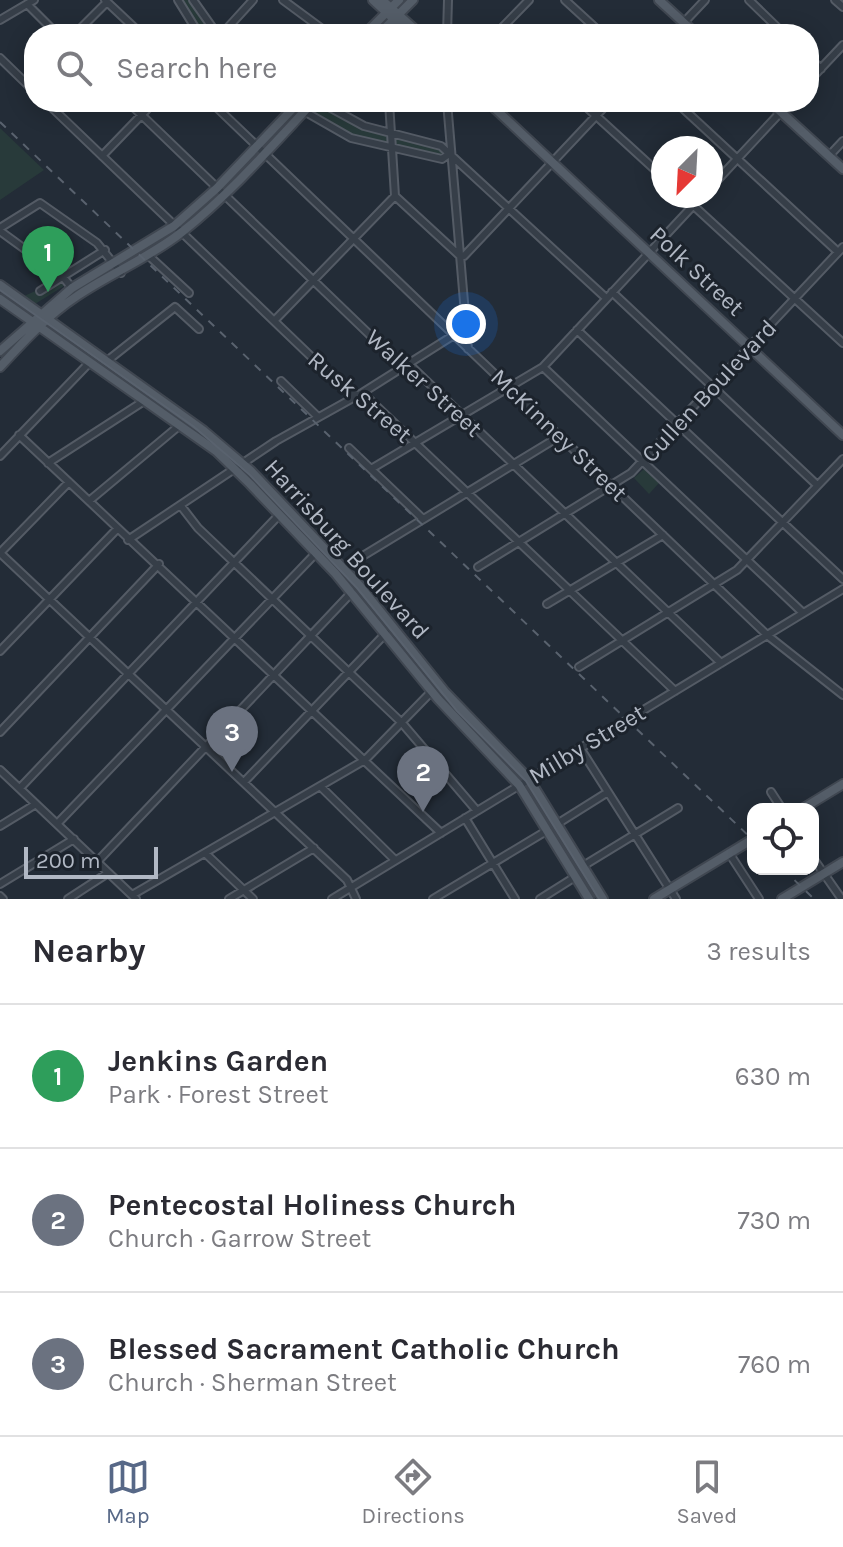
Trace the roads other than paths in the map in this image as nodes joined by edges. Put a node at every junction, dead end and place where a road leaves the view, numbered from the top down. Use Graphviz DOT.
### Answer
graph roads {
  1 [pos="178,0"];
  2 [pos="193,0"];
  3 [pos="253,0"];
  4 [pos="283,0"];
  5 [pos="373,0"];
  6 [pos="382,0"];
  7 [pos="399,0"];
  8 [pos="413,0"];
  9 [pos="448,0"];
  10 [pos="529,0"];
  11 [pos="565,0"];
  12 [pos="659,0"];
  13 [pos="705,0"];
  14 [pos="749,0"];
  15 [pos="835,0"];
  16 [pos="106,1"];
  17 [pos="31,2"];
  18 [pos="843,7"];
  19 [pos="392,14"];
  20 [pos="0,20"];
  21 [pos="684,23"];
  22 [pos="49,24"];
  23 [pos="84,24"];
  24 [pos="130,24"];
  25 [pos="193,24"];
  26 [pos="212,24"];
  27 [pos="230,24"];
  28 [pos="315,24"];
  29 [pos="378,24"];
  30 [pos="386,24"];
  31 [pos="401,24"];
  32 [pos="406,24"];
  33 [pos="447,24"];
  34 [pos="509,24"];
  35 [pos="591,24"];
  36 [pos="774,24"];
  37 [pos="843,45"];
  38 [pos="0,58"];
  39 [pos="821,69"];
  40 [pos="24,81"];
  41 [pos="56,112"];
  42 [pos="139,112"];
  43 [pos="145,112"];
  44 [pos="221,112"];
  45 [pos="287,112"];
  46 [pos="304,112"];
  47 [pos="336,112"];
  48 [pos="390,112"];
  49 [pos="447,112"];
  50 [pos="498,112"];
  51 [pos="593,112"];
  52 [pos="599,112"];
  53 [pos="687,112"];
  54 [pos="780,112"];
  55 [pos="142,115"];
  56 [pos="596,115"];
  57 [pos="392,135"];
  58 [pos="843,141"];
  59 [pos="260,149"];
  60 [pos="393,150"];
  61 [pos="449,154"];
  62 [pos="102,156"];
  63 [pos="829,156"];
  64 [pos="737,159"];
  65 [pos="552,163"];
  66 [pos="651,166"];
  67 [pos="843,169"];
  68 [pos="723,174"];
  69 [pos="220,192"];
  70 [pos="395,196"];
  71 [pos="690,208"];
  72 [pos="696,208"];
  73 [pos="510,209"];
  74 [pos="178,229"];
  75 [pos="0,230"];
  76 [pos="354,238"];
  77 [pos="840,249"];
  78 [pos="105,250"];
  79 [pos="648,253"];
  80 [pos="148,255"];
  81 [pos="459,255"];
  82 [pos="115,262"];
  83 [pos="121,273"];
  84 [pos="63,277"];
  85 [pos="314,280"];
  86 [pos="0,285"];
  87 [pos="72,288"];
  88 [pos="40,291"];
  89 [pos="189,293"];
  90 [pos="609,295"];
  91 [pos="0,299"];
  92 [pos="794,299"];
  93 [pos="46,316"];
  94 [pos="274,321"];
  95 [pos="36,324"];
  96 [pos="465,328"];
  97 [pos="199,329"];
  98 [pos="577,330"];
  99 [pos="455,336"];
  100 [pos="843,343"];
  101 [pos="749,347"];
  102 [pos="468,349"];
  103 [pos="0,351"];
  104 [pos="107,361"];
  105 [pos="89,363"];
  106 [pos="406,366"];
  107 [pos="0,367"];
  108 [pos="543,367"];
  109 [pos="281,381"];
  110 [pos="508,387"];
  111 [pos="713,387"];
  112 [pos="357,396"];
  113 [pos="144,401"];
  114 [pos="461,415"];
  115 [pos="318,417"];
  116 [pos="677,424"];
  117 [pos="180,425"];
  118 [pos="19,435"];
  119 [pos="843,435"];
  120 [pos="560,436"];
  121 [pos="415,443"];
  122 [pos="349,448"];
  123 [pos="0,456"];
  124 [pos="843,459"];
  125 [pos="643,461"];
  126 [pos="48,463"];
  127 [pos="513,464"];
  128 [pos="238,466"];
  129 [pos="371,469"];
  130 [pos="69,482"];
  131 [pos="612,485"];
  132 [pos="817,485"];
  133 [pos="467,492"];
  134 [pos="89,501"];
  135 [pos="181,506"];
  136 [pos="565,513"];
  137 [pos="279,515"];
  138 [pos="423,519"];
  139 [pos="783,523"];
  140 [pos="117,529"];
  141 [pos="663,535"];
  142 [pos="128,540"];
  143 [pos="519,541"];
  144 [pos="0,553"];
  145 [pos="316,553"];
  146 [pos="747,560"];
  147 [pos="234,562"];
  148 [pos="617,563"];
  149 [pos="159,564"];
  150 [pos="478,567"];
  151 [pos="343,568"];
  152 [pos="843,579"];
  153 [pos="713,584"];
  154 [pos="843,589"];
  155 [pos="571,590"];
  156 [pos="352,592"];
  157 [pos="273,598"];
  158 [pos="50,599"];
  159 [pos="198,600"];
  160 [pos="547,604"];
  161 [pos="668,611"];
  162 [pos="803,613"];
  163 [pos="386,633"];
  164 [pos="310,635"];
  165 [pos="767,635"];
  166 [pos="90,636"];
  167 [pos="236,637"];
  168 [pos="622,640"];
  169 [pos="0,651"];
  170 [pos="721,663"];
  171 [pos="579,667"];
  172 [pos="129,672"];
  173 [pos="349,672"];
  174 [pos="274,673"];
  175 [pos="432,691"];
  176 [pos="675,691"];
  177 [pos="843,695"];
  178 [pos="167,709"];
  179 [pos="312,710"];
  180 [pos="402,723"];
  181 [pos="0,732"];
  182 [pos="206,746"];
  183 [pos="580,748"];
  184 [pos="365,760"];
  185 [pos="0,771"];
  186 [pos="529,779"];
  187 [pos="244,782"];
  188 [pos="843,784"];
  189 [pos="519,785"];
  190 [pos="320,786"];
  191 [pos="20,788"];
  192 [pos="608,792"];
  193 [pos="771,792"];
  194 [pos="778,803"];
  195 [pos="812,803"];
  196 [pos="36,804"];
  197 [pos="678,808"];
  198 [pos="477,811"];
  199 [pos="273,812"];
  200 [pos="465,818"];
  201 [pos="57,824"];
  202 [pos="557,824"];
  203 [pos="0,826"];
  204 [pos="548,830"];
  205 [pos="441,833"];
  206 [pos="633,835"];
  207 [pos="74,839"];
  208 [pos="747,842"];
  209 [pos="314,848"];
  210 [pos="205,853"];
  211 [pos="729,853"];
  212 [pos="395,860"];
  213 [pos="97,862"];
  214 [pos="843,862"];
  215 [pos="493,863"];
  216 [pos="583,866"];
  217 [pos="819,866"];
  218 [pos="108,873"];
  219 [pos="825,873"];
  220 [pos="575,877"];
  221 [pos="0,884"];
  222 [pos="350,888"];
  223 [pos="670,889"];
  224 [pos="244,890"];
  225 [pos="134,897"];
  226 [pos="841,898"];
  227 [pos="68,899"];
  228 [pos="229,899"];
  229 [pos="253,899"];
  230 [pos="332,899"];
  231 [pos="356,899"];
  232 [pos="433,899"];
  233 [pos="515,899"];
  234 [pos="540,899"];
  235 [pos="589,899"];
  236 [pos="603,899"];
  237 [pos="654,899"];
  238 [pos="676,899"];
  239 [pos="759,899"];
  240 [pos="782,899"];
  1 -- 25 [label="street"];
  2 -- 26 [label="street"];
  3 -- 27 [label="street"];
  4 -- 28 [label="street"];
  5 -- 19 [label="main road"];
  6 -- 19 [label="main road"];
  7 -- 19 [label="main road"];
  8 -- 19 [label="main road"];
  9 -- 33 [label="street"];
  10 -- 34 [label="street"];
  11 -- 35 [label="street"];
  12 -- 21 [label="main road"];
  13 -- 21 [label="street"];
  14 -- 36 [label="street"];
  15 -- 18 [label="street"];
  16 -- 23 [label="street"];
  16 -- 24 [label="street"];
  17 -- 20 [label="street"];
  17 -- 22 [label="street"];
  19 -- 29 [label="main road"];
  19 -- 30 [label="main road"];
  19 -- 31 [label="main road"];
  19 -- 32 [label="main road"];
  37 -- 39 [label="street"];
  38 -- 40 [label="street"];
  41 -- 62 [label="street, Rusk Street"];
  42 -- 55 [label="street, Walker Street"];
  43 -- 55 [label="street"];
  44 -- 59 [label="street, McKinney Street"];
  45 -- 59 [label="main road"];
  46 -- 59 [label="main road"];
  46 -- 60 [label="street"];
  47 -- 57 [label="street"];
  48 -- 57 [label="street"];
  49 -- 61 [label="street"];
  50 -- 65 [label="main road, Polk Street"];
  51 -- 56 [label="street"];
  52 -- 56 [label="street"];
  53 -- 64 [label="street"];
  54 -- 63 [label="main road"];
  54 -- 64 [label="street"];
  55 -- 62 [label="street"];
  55 -- 69 [label="street, Walker Street"];
  56 -- 65 [label="street"];
  56 -- 66 [label="street"];
  57 -- 60 [label="street"];
  57 -- 61 [label="street"];
  58 -- 63 [label="street"];
  59 -- 69 [label="main road"];
  59 -- 76 [label="street, McKinney Street"];
  60 -- 61 [label="street"];
  60 -- 70 [label="street"];
  61 -- 73 [label="street"];
  61 -- 81 [label="street"];
  62 -- 74 [label="street, Rusk Street"];
  63 -- 67 [label="main road"];
  64 -- 68 [label="street"];
  64 -- 77 [label="street"];
  65 -- 73 [label="street"];
  65 -- 79 [label="main road, Polk Street"];
  69 -- 74 [label="main road"];
  69 -- 85 [label="street, Walker Street"];
  70 -- 76 [label="street"];
  70 -- 81 [label="street"];
  71 -- 79 [label="street"];
  72 -- 92 [label="street"];
  73 -- 81 [label="street"];
  73 -- 90 [label="street"];
  74 -- 80 [label="main road"];
  74 -- 82 [label="main road"];
  74 -- 94 [label="street, Rusk Street"];
  75 -- 78 [label="street"];
  75 -- 84 [label="street"];
  76 -- 85 [label="street"];
  76 -- 99 [label="street, McKinney Street"];
  77 -- 92 [label="street, Cullen Boulevard"];
  78 -- 82 [label="street"];
  78 -- 84 [label="street"];
  79 -- 90 [label="street"];
  79 -- 101 [label="main road, Polk Street"];
  80 -- 83 [label="main road"];
  80 -- 89 [label="street"];
  81 -- 96 [label="street"];
  82 -- 83 [label="street"];
  82 -- 87 [label="main road"];
  83 -- 93 [label="main road"];
  84 -- 87 [label="street"];
  84 -- 88 [label="street"];
  85 -- 94 [label="street"];
  85 -- 106 [label="street, Walker Street"];
  86 -- 93 [label="main road, Harrisburg Boulevard"];
  87 -- 93 [label="main road"];
  90 -- 98 [label="street"];
  90 -- 111 [label="street"];
  91 -- 95 [label="main road, Harrisburg Boulevard"];
  92 -- 100 [label="street"];
  92 -- 101 [label="street, Cullen Boulevard"];
  93 -- 95 [label="main road"];
  93 -- 104 [label="main road, Harrisburg Boulevard"];
  94 -- 112 [label="street, Rusk Street"];
  95 -- 103 [label="main road"];
  95 -- 105 [label="main road, Harrisburg Boulevard"];
  95 -- 107 [label="main road"];
  96 -- 99 [label="street"];
  96 -- 102 [label="street"];
  97 -- 104 [label="street"];
  98 -- 108 [label="street"];
  98 -- 116 [label="street"];
  99 -- 102 [label="street, McKinney Street"];
  99 -- 106 [label="street"];
  101 -- 111 [label="street, Cullen Boulevard"];
  101 -- 119 [label="main road, Polk Street"];
  102 -- 110 [label="street, McKinney Street"];
  104 -- 128 [label="main road, Harrisburg Boulevard"];
  105 -- 113 [label="main road, Harrisburg Boulevard"];
  105 -- 118 [label="street"];
  106 -- 112 [label="street"];
  106 -- 114 [label="street, Walker Street"];
  108 -- 110 [label="street"];
  108 -- 125 [label="street"];
  109 -- 115 [label="street"];
  110 -- 114 [label="street"];
  110 -- 120 [label="street, McKinney Street"];
  111 -- 116 [label="street, Cullen Boulevard"];
  111 -- 132 [label="street"];
  112 -- 115 [label="street"];
  112 -- 121 [label="street, Rusk Street"];
  113 -- 117 [label="main road, Harrisburg Boulevard"];
  113 -- 126 [label="street"];
  114 -- 121 [label="street"];
  114 -- 127 [label="street, Walker Street"];
  115 -- 128 [label="street"];
  116 -- 125 [label="street, Cullen Boulevard"];
  116 -- 139 [label="street"];
  117 -- 128 [label="main road, Harrisburg Boulevard"];
  117 -- 134 [label="street"];
  118 -- 123 [label="street"];
  118 -- 126 [label="street"];
  120 -- 127 [label="street"];
  120 -- 131 [label="street, McKinney Street"];
  121 -- 129 [label="street"];
  121 -- 133 [label="street, Rusk Street"];
  122 -- 129 [label="street"];
  124 -- 132 [label="street"];
  125 -- 131 [label="street, Cullen Boulevard"];
  125 -- 146 [label="street"];
  126 -- 130 [label="street"];
  127 -- 133 [label="street"];
  127 -- 136 [label="street, Walker Street"];
  128 -- 135 [label="street"];
  128 -- 137 [label="main road, Harrisburg Boulevard"];
  128 -- 151 [label="main road, Harrisburg Boulevard"];
  129 -- 138 [label="street"];
  130 -- 134 [label="street"];
  130 -- 144 [label="street"];
  131 -- 136 [label="street, Cullen Boulevard"];
  131 -- 141 [label="street, McKinney Street"];
  132 -- 139 [label="street"];
  133 -- 138 [label="street"];
  133 -- 143 [label="street, Rusk Street"];
  134 -- 140 [label="street"];
  135 -- 142 [label="street"];
  135 -- 147 [label="street"];
  136 -- 143 [label="street, Cullen Boulevard"];
  136 -- 148 [label="street, Walker Street"];
  137 -- 145 [label="main road, Harrisburg Boulevard"];
  137 -- 147 [label="street"];
  138 -- 151 [label="street"];
  139 -- 146 [label="street"];
  139 -- 152 [label="street"];
  140 -- 142 [label="street"];
  140 -- 158 [label="street"];
  141 -- 148 [label="street"];
  141 -- 153 [label="street, McKinney Street"];
  142 -- 149 [label="street"];
  143 -- 150 [label="street, Cullen Boulevard"];
  143 -- 155 [label="street, Rusk Street"];
  144 -- 158 [label="street"];
  145 -- 156 [label="main road, Harrisburg Boulevard"];
  145 -- 157 [label="street"];
  146 -- 153 [label="street"];
  146 -- 162 [label="street"];
  147 -- 157 [label="street"];
  147 -- 159 [label="street"];
  148 -- 155 [label="street"];
  148 -- 161 [label="street, Walker Street"];
  149 -- 159 [label="street"];
  149 -- 166 [label="street"];
  151 -- 186 [label="main road, Harrisburg Boulevard"];
  153 -- 161 [label="street"];
  153 -- 165 [label="street, McKinney Street"];
  154 -- 162 [label="street, Milby Street"];
  155 -- 160 [label="street"];
  155 -- 168 [label="street, Rusk Street"];
  156 -- 163 [label="main road, Harrisburg Boulevard"];
  156 -- 164 [label="street"];
  157 -- 164 [label="street"];
  157 -- 167 [label="street"];
  158 -- 166 [label="street"];
  158 -- 169 [label="street"];
  159 -- 167 [label="street"];
  159 -- 172 [label="street"];
  161 -- 168 [label="street"];
  161 -- 170 [label="street, Walker Street"];
  162 -- 165 [label="street, Milby Street"];
  163 -- 173 [label="street"];
  163 -- 175 [label="main road, Harrisburg Boulevard"];
  164 -- 173 [label="street"];
  164 -- 174 [label="street"];
  165 -- 170 [label="street, Milby Street"];
  165 -- 177 [label="street, McKinney Street"];
  166 -- 172 [label="street"];
  166 -- 181 [label="street"];
  167 -- 174 [label="street"];
  167 -- 178 [label="street"];
  168 -- 171 [label="street"];
  168 -- 176 [label="street, Rusk Street"];
  170 -- 176 [label="street, Milby Street"];
  172 -- 178 [label="street"];
  172 -- 191 [label="street"];
  173 -- 179 [label="street"];
  173 -- 180 [label="street"];
  174 -- 179 [label="street"];
  174 -- 182 [label="street"];
  175 -- 180 [label="street"];
  175 -- 189 [label="main road, Harrisburg Boulevard"];
  176 -- 183 [label="street, Milby Street"];
  178 -- 182 [label="street"];
  178 -- 201 [label="street"];
  179 -- 184 [label="street"];
  179 -- 187 [label="street"];
  180 -- 184 [label="street"];
  180 -- 198 [label="street"];
  182 -- 187 [label="street"];
  182 -- 213 [label="street"];
  183 -- 186 [label="street, Milby Street"];
  183 -- 192 [label="street"];
  184 -- 190 [label="street"];
  184 -- 205 [label="street"];
  185 -- 191 [label="street"];
  186 -- 189 [label="street, Milby Street"];
  186 -- 202 [label="main road, Harrisburg Boulevard"];
  187 -- 199 [label="street"];
  188 -- 195 [label="main road"];
  189 -- 198 [label="street, Milby Street"];
  189 -- 204 [label="main road, Harrisburg Boulevard"];
  190 -- 199 [label="street"];
  190 -- 212 [label="street"];
  191 -- 196 [label="street"];
  192 -- 202 [label="street"];
  192 -- 206 [label="street"];
  193 -- 194 [label="street"];
  196 -- 201 [label="street"];
  196 -- 203 [label="street"];
  197 -- 206 [label="street"];
  198 -- 200 [label="street, Milby Street"];
  199 -- 209 [label="street"];
  199 -- 210 [label="street"];
  200 -- 205 [label="street, Milby Street"];
  200 -- 215 [label="street"];
  201 -- 207 [label="street"];
  202 -- 216 [label="main road, Harrisburg Boulevard"];
  204 -- 215 [label="street"];
  204 -- 220 [label="main road, Harrisburg Boulevard"];
  205 -- 212 [label="street, Milby Street"];
  206 -- 216 [label="street"];
  206 -- 223 [label="street"];
  207 -- 213 [label="street"];
  207 -- 221 [label="street"];
  208 -- 211 [label="main road"];
  209 -- 222 [label="street"];
  209 -- 224 [label="street"];
  210 -- 224 [label="street"];
  210 -- 225 [label="street"];
  211 -- 223 [label="main road"];
  211 -- 239 [label="street"];
  212 -- 222 [label="street, Milby Street"];
  213 -- 218 [label="street"];
  214 -- 219 [label="main road"];
  215 -- 232 [label="street"];
  215 -- 233 [label="street"];
  216 -- 236 [label="main road, Harrisburg Boulevard"];
  217 -- 219 [label="street"];
  218 -- 225 [label="street"];
  218 -- 227 [label="street"];
  219 -- 226 [label="street"];
  219 -- 240 [label="main road"];
  220 -- 234 [label="street"];
  220 -- 235 [label="main road, Harrisburg Boulevard"];
  222 -- 230 [label="street, Milby Street"];
  222 -- 231 [label="street"];
  223 -- 237 [label="main road"];
  223 -- 238 [label="street"];
  224 -- 228 [label="street"];
  224 -- 229 [label="street"];
}
